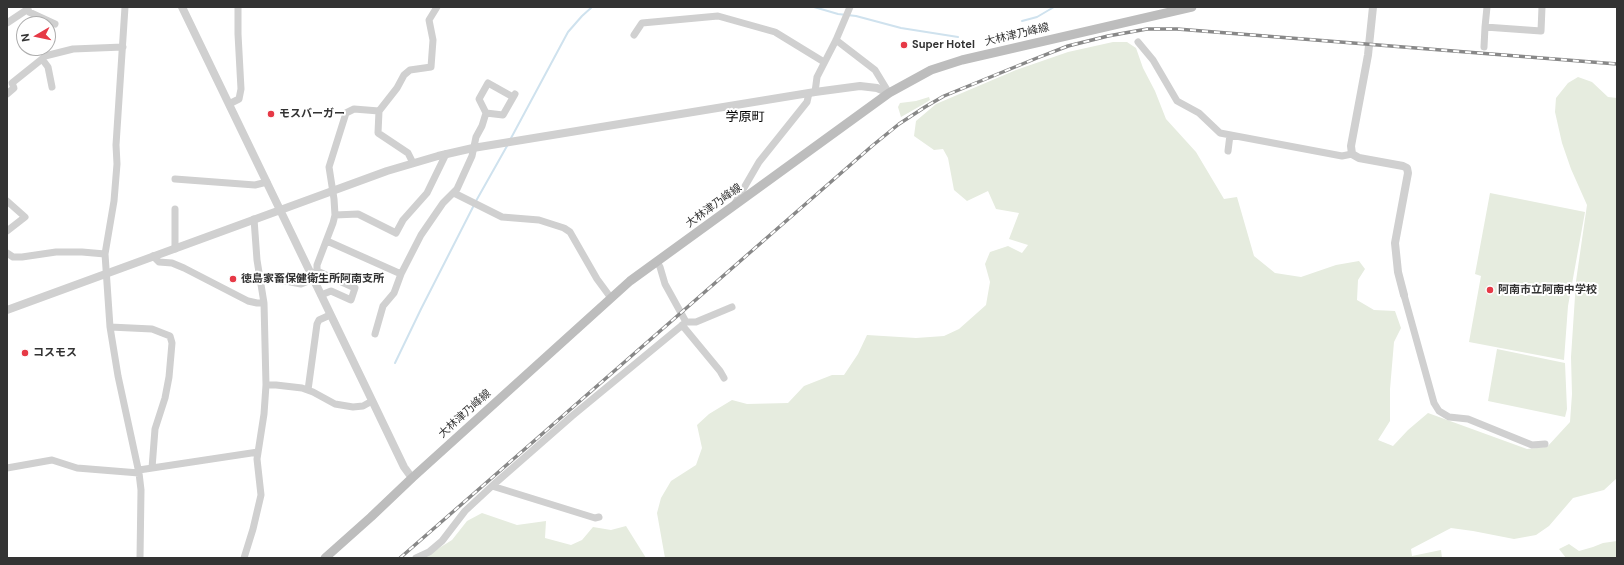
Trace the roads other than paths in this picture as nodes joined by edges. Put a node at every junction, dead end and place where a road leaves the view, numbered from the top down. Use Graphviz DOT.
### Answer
graph roads {
  1 [pos="125,7"];
  2 [pos="182,7"];
  3 [pos="238,7"];
  4 [pos="437,7"];
  5 [pos="850,7"];
  6 [pos="1192,7"];
  7 [pos="1372,7"];
  8 [pos="1487,7"];
  9 [pos="1542,7"];
  10 [pos="28,8"];
  11 [pos="38,16"];
  12 [pos="7,23"];
  13 [pos="1485,28"];
  14 [pos="634,34"];
  15 [pos="836,40"];
  16 [pos="1138,42"];
  17 [pos="123,47"];
  18 [pos="1484,47"];
  19 [pos="42,59"];
  20 [pos="824,62"];
  21 [pos="52,87"];
  22 [pos="812,92"];
  23 [pos="889,93"];
  24 [pos="7,94"];
  25 [pos="229,104"];
  26 [pos="379,110"];
  27 [pos="486,113"];
  28 [pos="1230,135"];
  29 [pos="473,148"];
  30 [pos="1228,151"];
  31 [pos="446,154"];
  32 [pos="1352,154"];
  33 [pos="413,163"];
  34 [pos="175,179"];
  35 [pos="267,182"];
  36 [pos="332,191"];
  37 [pos="454,193"];
  38 [pos="7,201"];
  39 [pos="732,208"];
  40 [pos="175,209"];
  41 [pos="280,210"];
  42 [pos="335,215"];
  43 [pos="254,219"];
  44 [pos="7,231"];
  45 [pos="327,242"];
  46 [pos="175,249"];
  47 [pos="7,253"];
  48 [pos="104,254"];
  49 [pos="153,256"];
  50 [pos="657,262"];
  51 [pos="106,274"];
  52 [pos="314,274"];
  53 [pos="401,274"];
  54 [pos="262,280"];
  55 [pos="321,295"];
  56 [pos="1404,295"];
  57 [pos="611,298"];
  58 [pos="264,303"];
  59 [pos="732,307"];
  60 [pos="7,310"];
  61 [pos="330,315"];
  62 [pos="684,323"];
  63 [pos="110,327"];
  64 [pos="375,334"];
  65 [pos="724,378"];
  66 [pos="266,385"];
  67 [pos="308,390"];
  68 [pos="372,401"];
  69 [pos="1545,444"];
  70 [pos="258,452"];
  71 [pos="7,468"];
  72 [pos="152,468"];
  73 [pos="139,471"];
  74 [pos="412,478"];
  75 [pos="492,486"];
  76 [pos="599,517"];
  77 [pos="140,558"];
  78 [pos="244,558"];
  79 [pos="325,558"];
  80 [pos="416,558"];
  1 -- 17 [label="street"];
  2 -- 25 [label="street"];
  3 -- 25 [label="street"];
  4 -- 26 [label="street"];
  5 -- 15 [label="street"];
  6 -- 23 [label="main road, 大林津乃峰線"];
  7 -- 32 [label="street"];
  8 -- 13 [label="street"];
  9 -- 13 [label="street"];
  10 -- 11 [label="street"];
  10 -- 12 [label="street"];
  13 -- 18 [label="street"];
  14 -- 20 [label="street"];
  15 -- 20 [label="street"];
  15 -- 23 [label="street"];
  16 -- 28 [label="street"];
  17 -- 19 [label="street"];
  17 -- 48 [label="street"];
  19 -- 21 [label="street"];
  19 -- 24 [label="street"];
  20 -- 22 [label="street"];
  22 -- 23 [label="street"];
  22 -- 29 [label="street"];
  22 -- 39 [label="street"];
  23 -- 39 [label="main road, 大林津乃峰線"];
  25 -- 35 [label="street"];
  26 -- 33 [label="street"];
  26 -- 36 [label="street"];
  27 -- 27 [label="street"];
  27 -- 29 [label="street"];
  28 -- 30 [label="street"];
  28 -- 32 [label="street"];
  29 -- 31 [label="street"];
  29 -- 37 [label="street"];
  31 -- 33 [label="street"];
  31 -- 42 [label="street"];
  32 -- 56 [label="street"];
  33 -- 36 [label="street"];
  34 -- 35 [label="street"];
  35 -- 41 [label="street"];
  36 -- 41 [label="street"];
  36 -- 42 [label="street"];
  37 -- 53 [label="street"];
  37 -- 57 [label="street"];
  38 -- 44 [label="street"];
  39 -- 50 [label="main road, 大林津乃峰線"];
  40 -- 46 [label="street"];
  41 -- 43 [label="street"];
  41 -- 52 [label="street"];
  42 -- 45 [label="street"];
  43 -- 46 [label="street"];
  43 -- 54 [label="street"];
  45 -- 52 [label="street"];
  45 -- 53 [label="street"];
  46 -- 49 [label="street"];
  47 -- 48 [label="street"];
  48 -- 51 [label="street"];
  49 -- 51 [label="street"];
  49 -- 58 [label="street"];
  50 -- 57 [label="main road, 大林津乃峰線"];
  50 -- 62 [label="street"];
  51 -- 60 [label="street"];
  51 -- 63 [label="street"];
  52 -- 54 [label="street"];
  52 -- 55 [label="street"];
  52 -- 55 [label="street"];
  53 -- 64 [label="street"];
  54 -- 58 [label="street"];
  55 -- 61 [label="street"];
  56 -- 69 [label="street"];
  57 -- 74 [label="main road, 大林津乃峰線"];
  58 -- 66 [label="street"];
  59 -- 62 [label="street"];
  61 -- 67 [label="street"];
  61 -- 68 [label="street"];
  62 -- 65 [label="street"];
  62 -- 75 [label="street"];
  63 -- 72 [label="street"];
  63 -- 73 [label="street"];
  66 -- 67 [label="street"];
  66 -- 70 [label="street"];
  67 -- 68 [label="street"];
  68 -- 74 [label="street"];
  70 -- 72 [label="street"];
  70 -- 78 [label="street"];
  71 -- 73 [label="street"];
  72 -- 73 [label="street"];
  73 -- 77 [label="street"];
  74 -- 79 [label="main road, 大林津乃峰線"];
  75 -- 76 [label="street"];
  75 -- 80 [label="street"];
}
